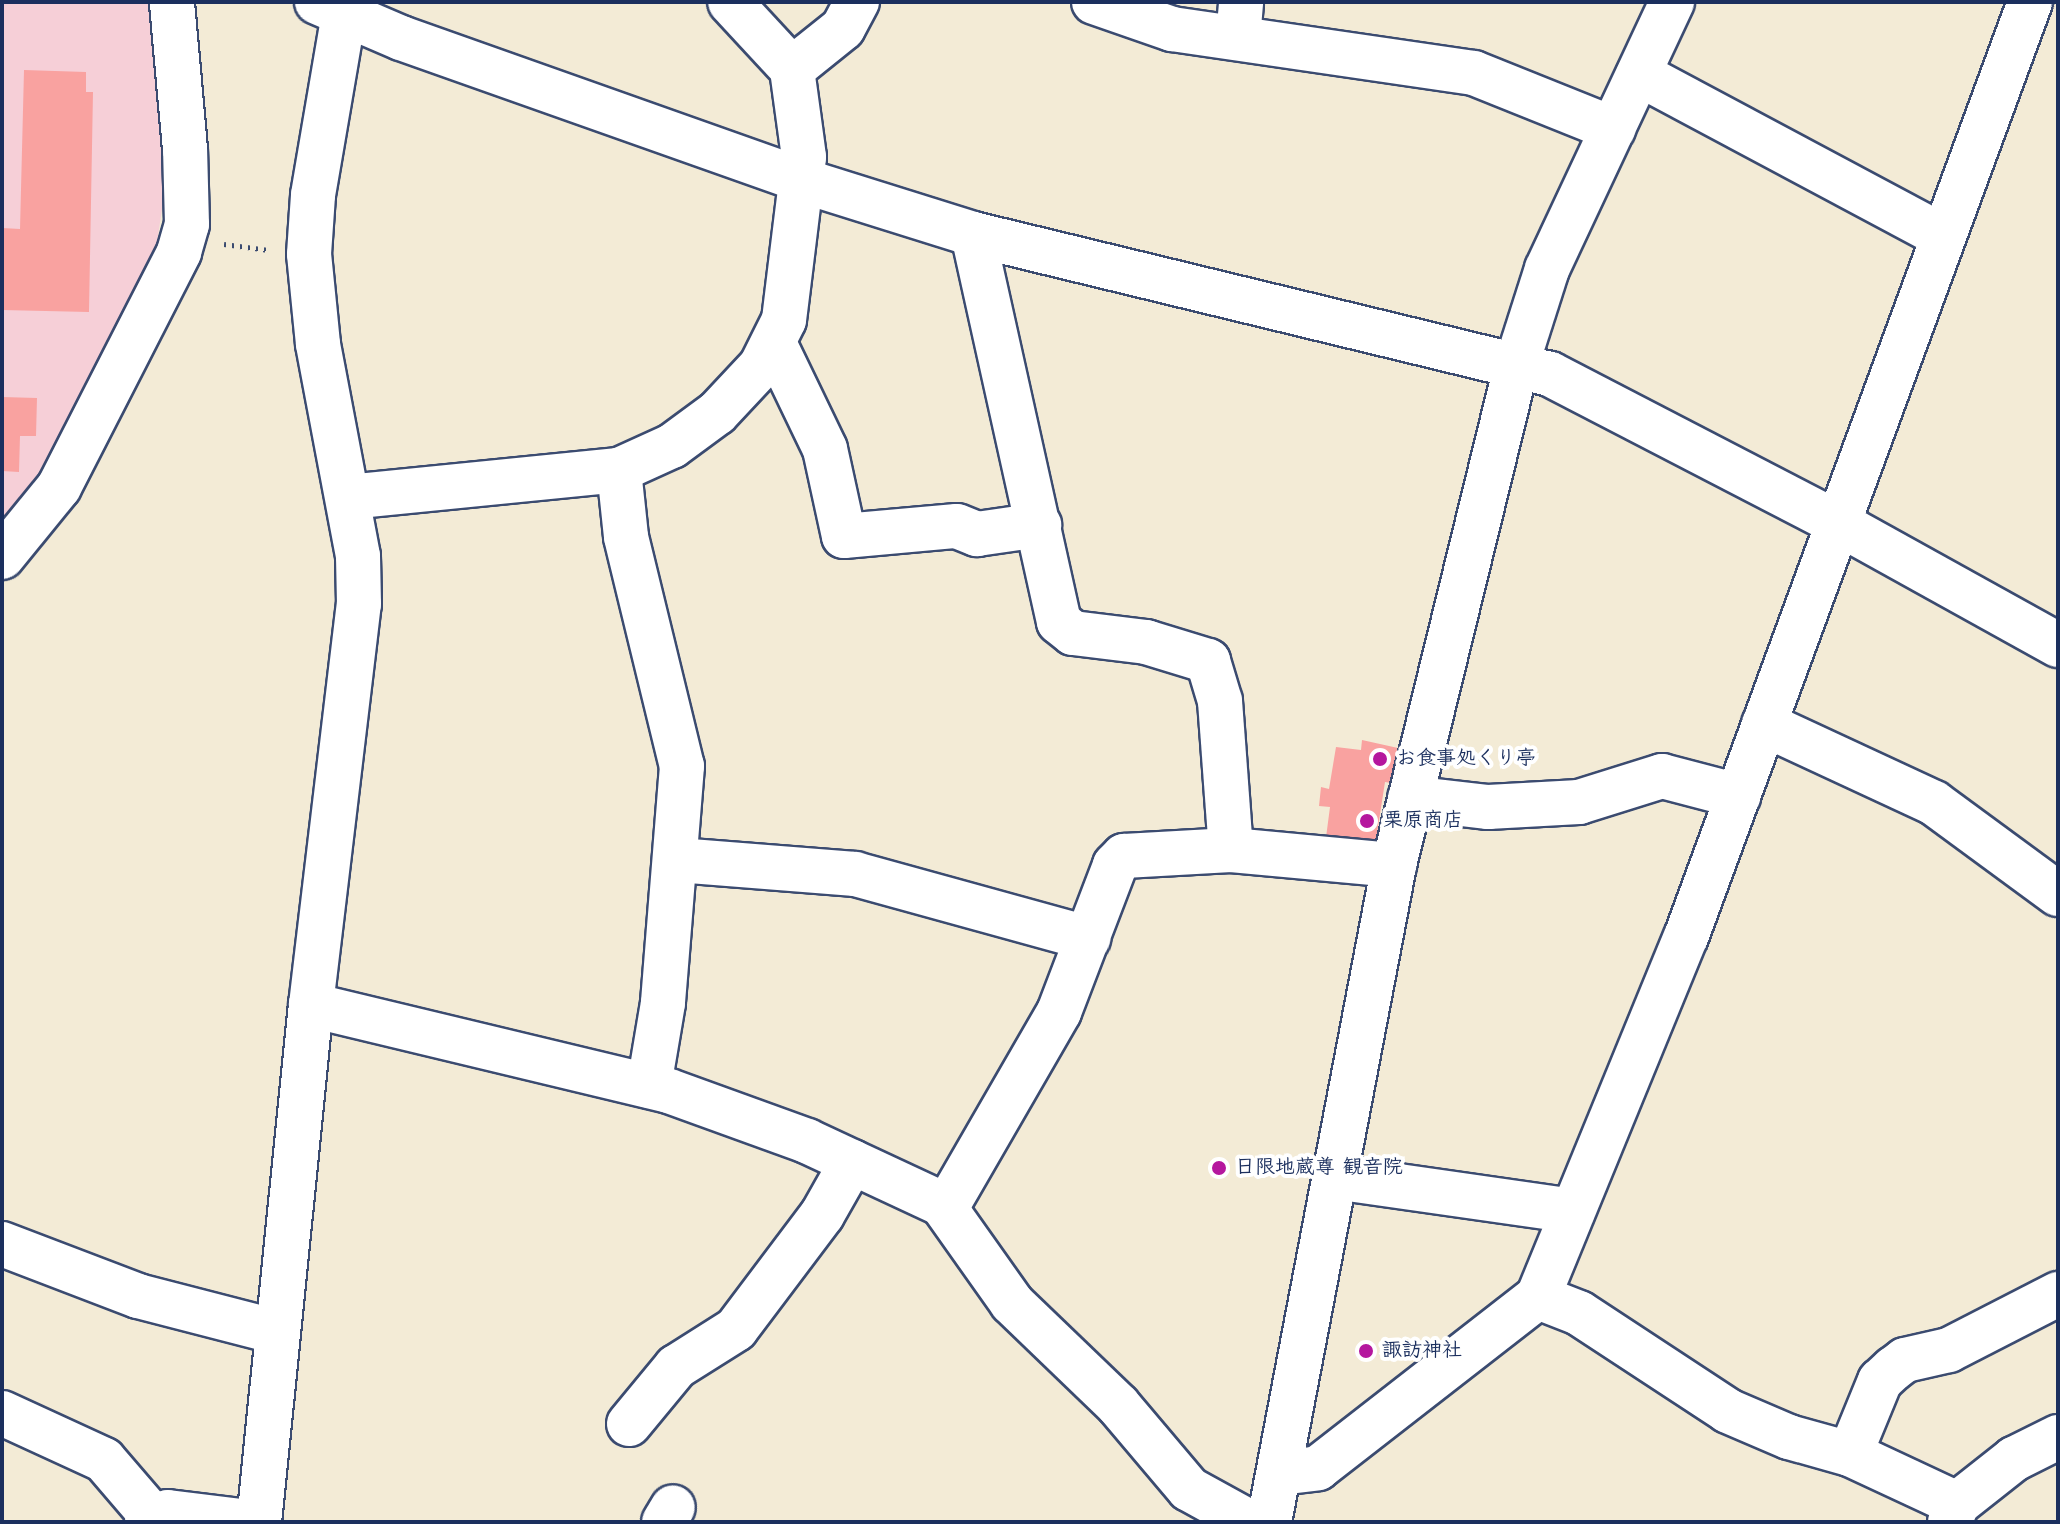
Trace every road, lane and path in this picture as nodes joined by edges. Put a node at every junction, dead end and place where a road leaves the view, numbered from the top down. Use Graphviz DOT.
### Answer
graph roads {
  1 [pos="172,2"];
  2 [pos="730,2"];
  3 [pos="857,2"];
  4 [pos="1094,2"];
  5 [pos="1672,2"];
  6 [pos="2030,2"];
  7 [pos="336,6"];
  8 [pos="1240,20"];
  9 [pos="792,69"];
  10 [pos="1639,74"];
  11 [pos="1613,129"];
  12 [pos="804,181"];
  13 [pos="973,234"];
  14 [pos="184,235"];
  15 [pos="1942,236"];
  16 [pos="309,254"];
  17 [pos="775,345"];
  18 [pos="1517,363"];
  19 [pos="619,470"];
  20 [pos="348,497"];
  21 [pos="1836,522"];
  22 [pos="1039,525"];
  23 [pos="2,557"];
  24 [pos="2058,645"];
  25 [pos="1764,724"];
  26 [pos="1738,796"];
  27 [pos="1410,798"];
  28 [pos="1231,850"];
  29 [pos="677,860"];
  30 [pos="1394,865"];
  31 [pos="2058,894"];
  32 [pos="1088,938"];
  33 [pos="311,1005"];
  34 [pos="649,1086"];
  35 [pos="852,1162"];
  36 [pos="1335,1177"];
  37 [pos="947,1206"];
  38 [pos="1573,1211"];
  39 [pos="2,1244"];
  40 [pos="2058,1294"];
  41 [pos="1538,1297"];
  42 [pos="277,1332"];
  43 [pos="2,1413"];
  44 [pos="629,1424"];
  45 [pos="2058,1437"];
  46 [pos="1850,1454"];
  47 [pos="1280,1473"];
  48 [pos="1954,1513"];
  49 [pos="149,1519"];
  50 [pos="249,1522"];
  51 [pos="259,1522"];
  52 [pos="1249,1522"];
  53 [pos="1269,1522"];
  1 -- 14 [label="street"];
  2 -- 9 [label="street"];
  3 -- 9 [label="street"];
  4 -- 8 [label="street"];
  5 -- 10 [label="street"];
  6 -- 15 [label="street"];
  7 -- 12 [label="street"];
  7 -- 16 [label="street"];
  8 -- 11 [label="street"];
  9 -- 12 [label="street"];
  10 -- 11 [label="street"];
  10 -- 15 [label="street"];
  11 -- 18 [label="street"];
  12 -- 13 [label="street"];
  12 -- 17 [label="street"];
  13 -- 18 [label="street"];
  13 -- 22 [label="street"];
  14 -- 16 [label="path"];
  14 -- 23 [label="street"];
  15 -- 21 [label="street"];
  16 -- 20 [label="street"];
  17 -- 19 [label="street"];
  17 -- 22 [label="street"];
  18 -- 21 [label="street"];
  18 -- 27 [label="street"];
  19 -- 20 [label="street"];
  19 -- 29 [label="street"];
  20 -- 33 [label="street"];
  21 -- 24 [label="street"];
  21 -- 25 [label="street"];
  22 -- 28 [label="street"];
  25 -- 26 [label="street"];
  25 -- 31 [label="street"];
  26 -- 27 [label="street"];
  26 -- 38 [label="street"];
  27 -- 30 [label="street"];
  28 -- 30 [label="street"];
  28 -- 32 [label="street"];
  29 -- 32 [label="street"];
  29 -- 34 [label="street"];
  30 -- 36 [label="street"];
  32 -- 37 [label="street"];
  33 -- 34 [label="street"];
  33 -- 42 [label="street"];
  34 -- 35 [label="street"];
  35 -- 37 [label="street"];
  35 -- 44 [label="street"];
  36 -- 38 [label="street"];
  36 -- 47 [label="street"];
  37 -- 52 [label="street"];
  38 -- 41 [label="street"];
  39 -- 42 [label="street"];
  40 -- 46 [label="street"];
  41 -- 46 [label="street"];
  41 -- 47 [label="street"];
  42 -- 51 [label="street"];
  43 -- 49 [label="street"];
  45 -- 48 [label="street"];
  46 -- 48 [label="street"];
  47 -- 53 [label="street"];
  49 -- 50 [label="street"];
}
